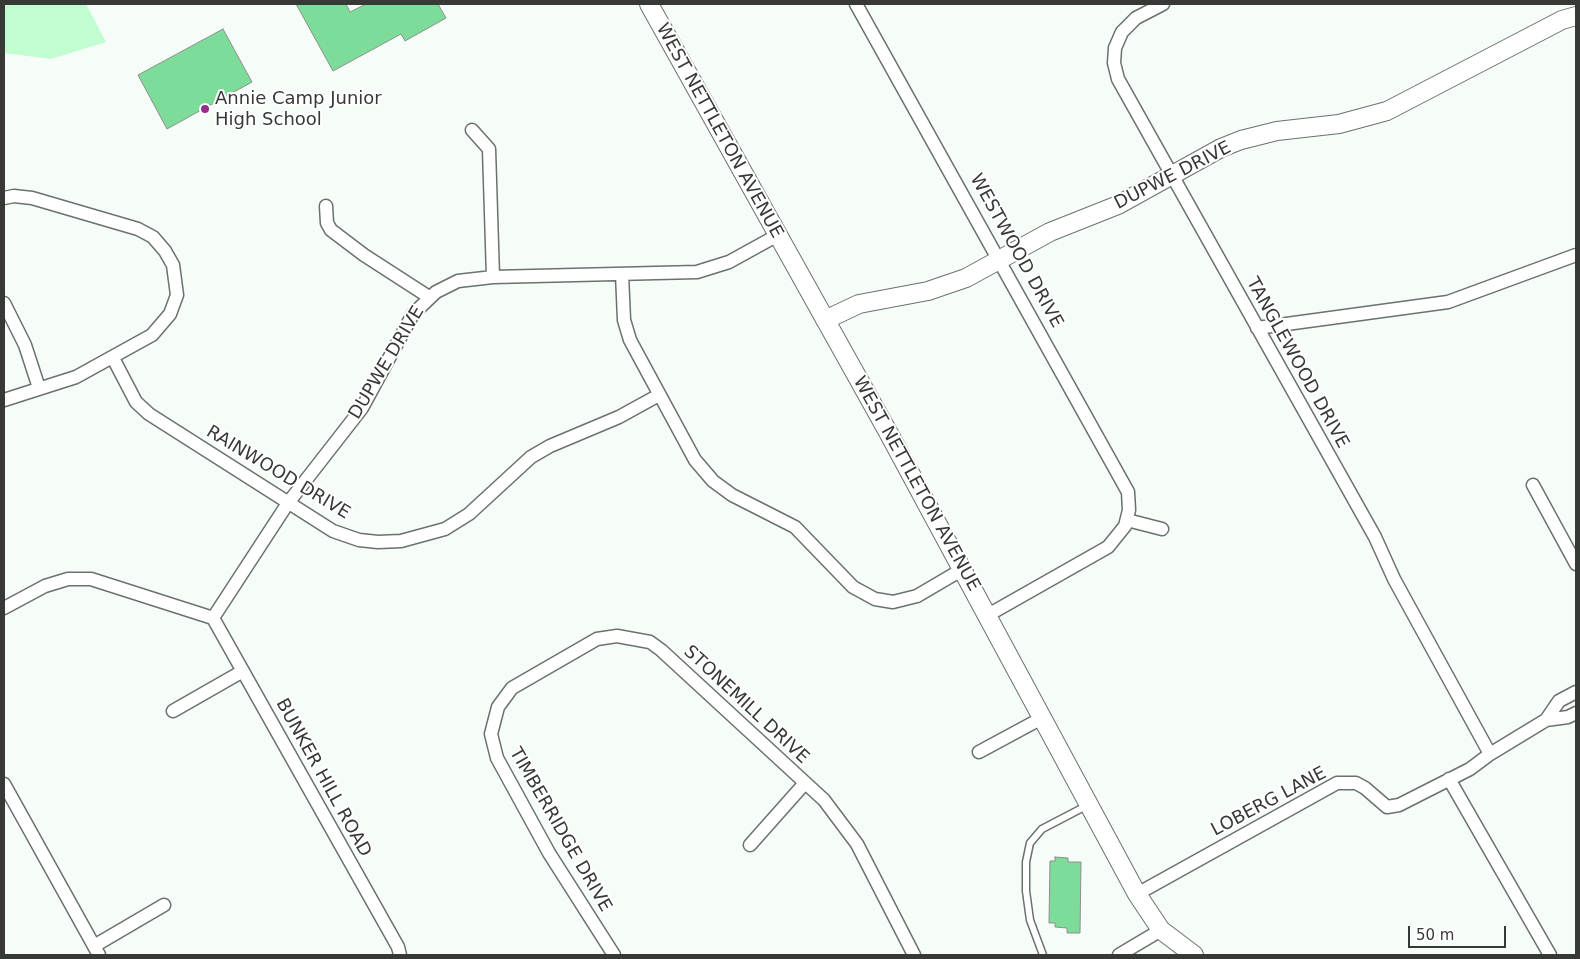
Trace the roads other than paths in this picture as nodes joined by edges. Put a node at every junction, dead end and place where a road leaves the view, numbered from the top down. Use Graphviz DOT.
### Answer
graph roads {
  1 [pos="648,4"];
  2 [pos="856,4"];
  3 [pos="1163,4"];
  4 [pos="1576,16"];
  5 [pos="472,130"];
  6 [pos="1173,175"];
  7 [pos="4,198"];
  8 [pos="326,206"];
  9 [pos="778,235"];
  10 [pos="1576,256"];
  11 [pos="1000,260"];
  12 [pos="622,274"];
  13 [pos="493,277"];
  14 [pos="429,297"];
  15 [pos="4,303"];
  16 [pos="825,320"];
  17 [pos="1257,328"];
  18 [pos="113,358"];
  19 [pos="39,388"];
  20 [pos="659,395"];
  21 [pos="4,400"];
  22 [pos="1533,484"];
  23 [pos="288,503"];
  24 [pos="1126,520"];
  25 [pos="1162,529"];
  26 [pos="1576,564"];
  27 [pos="963,569"];
  28 [pos="4,608"];
  29 [pos="988,615"];
  30 [pos="213,618"];
  31 [pos="243,671"];
  32 [pos="1576,692"];
  33 [pos="173,711"];
  34 [pos="1576,713"];
  35 [pos="494,718"];
  36 [pos="1042,718"];
  37 [pos="1546,720"];
  38 [pos="979,752"];
  39 [pos="1490,754"];
  40 [pos="1449,779"];
  41 [pos="805,783"];
  42 [pos="4,784"];
  43 [pos="1089,805"];
  44 [pos="750,845"];
  45 [pos="1137,894"];
  46 [pos="164,905"];
  47 [pos="1161,930"];
  48 [pos="96,951"];
  49 [pos="911,954"];
  50 [pos="400,955"];
  51 [pos="614,955"];
  52 [pos="1043,955"];
  53 [pos="1118,955"];
  54 [pos="1194,955"];
  55 [pos="1550,955"];
  1 -- 9 [label="street, WEST NETTLETON AVENUE"];
  2 -- 11 [label="street, WESTWOOD DRIVE"];
  3 -- 6 [label="street, TANGLEWOOD DRIVE"];
  4 -- 6 [label="street, DUPWE DRIVE"];
  5 -- 13 [label="street"];
  6 -- 11 [label="street, DUPWE DRIVE"];
  6 -- 17 [label="street, TANGLEWOOD DRIVE"];
  7 -- 18 [label="street"];
  8 -- 14 [label="street"];
  9 -- 12 [label="street, DUPWE DRIVE"];
  9 -- 16 [label="street, WEST NETTLETON AVENUE"];
  10 -- 17 [label="street"];
  11 -- 16 [label="street, DUPWE DRIVE"];
  11 -- 24 [label="street, WESTWOOD DRIVE"];
  12 -- 13 [label="street, DUPWE DRIVE"];
  12 -- 20 [label="street"];
  13 -- 14 [label="street, DUPWE DRIVE"];
  14 -- 23 [label="street, DUPWE DRIVE"];
  15 -- 19 [label="street"];
  16 -- 27 [label="street, WEST NETTLETON AVENUE"];
  17 -- 39 [label="street, TANGLEWOOD DRIVE"];
  18 -- 19 [label="street"];
  18 -- 23 [label="street, RAINWOOD DRIVE"];
  19 -- 21 [label="street"];
  20 -- 23 [label="street, RAINWOOD DRIVE"];
  20 -- 27 [label="street"];
  22 -- 26 [label="street"];
  23 -- 30 [label="street, DUPWE DRIVE"];
  24 -- 25 [label="street"];
  24 -- 29 [label="street"];
  27 -- 29 [label="street, WEST NETTLETON AVENUE"];
  28 -- 30 [label="street"];
  29 -- 36 [label="street, WEST NETTLETON AVENUE"];
  30 -- 31 [label="street, BUNKER HILL ROAD"];
  31 -- 33 [label="street"];
  31 -- 50 [label="street, BUNKER HILL ROAD"];
  32 -- 37 [label="street, LOBERG LANE"];
  34 -- 37 [label="street, LOBERG LANE"];
  35 -- 41 [label="street, STONEMILL DRIVE"];
  35 -- 51 [label="street, TIMBERRIDGE DRIVE"];
  36 -- 38 [label="street"];
  36 -- 43 [label="street, WEST NETTLETON AVENUE"];
  37 -- 39 [label="street, LOBERG LANE"];
  39 -- 40 [label="street, LOBERG LANE"];
  40 -- 45 [label="street, LOBERG LANE"];
  40 -- 55 [label="street"];
  41 -- 44 [label="street"];
  41 -- 49 [label="street, STONEMILL DRIVE"];
  42 -- 48 [label="street"];
  43 -- 45 [label="street, WEST NETTLETON AVENUE"];
  43 -- 52 [label="lane"];
  45 -- 47 [label="street, WEST NETTLETON AVENUE"];
  46 -- 48 [label="street"];
  47 -- 53 [label="street"];
  47 -- 54 [label="street, WEST NETTLETON AVENUE"];
}
